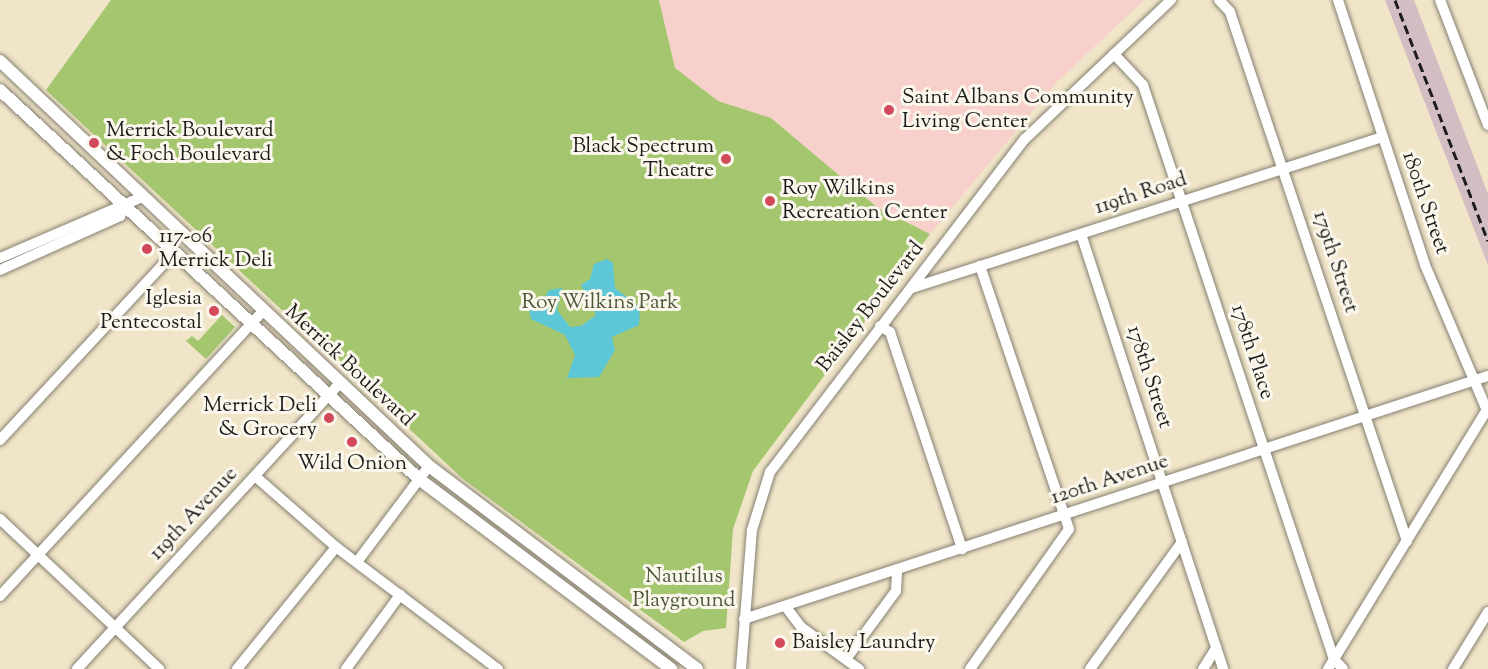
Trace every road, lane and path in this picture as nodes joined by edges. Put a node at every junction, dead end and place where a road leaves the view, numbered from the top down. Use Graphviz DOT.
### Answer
graph roads {
  1 [pos="1172,0"];
  2 [pos="1219,0"];
  3 [pos="1338,0"];
  4 [pos="1440,0"];
  5 [pos="1114,54"];
  6 [pos="0,61"];
  7 [pos="0,90"];
  8 [pos="1488,124"];
  9 [pos="1382,137"];
  10 [pos="1283,168"];
  11 [pos="142,197"];
  12 [pos="1182,201"];
  13 [pos="123,207"];
  14 [pos="1081,234"];
  15 [pos="174,253"];
  16 [pos="0,258"];
  17 [pos="980,266"];
  18 [pos="0,270"];
  19 [pos="911,288"];
  20 [pos="262,312"];
  21 [pos="252,324"];
  22 [pos="880,326"];
  23 [pos="1488,376"];
  24 [pos="1472,381"];
  25 [pos="339,384"];
  26 [pos="329,396"];
  27 [pos="1487,411"];
  28 [pos="1365,416"];
  29 [pos="0,440"];
  30 [pos="1264,450"];
  31 [pos="429,466"];
  32 [pos="255,477"];
  33 [pos="418,479"];
  34 [pos="1164,483"];
  35 [pos="1065,515"];
  36 [pos="0,519"];
  37 [pos="1407,540"];
  38 [pos="1182,542"];
  39 [pos="336,547"];
  40 [pos="962,549"];
  41 [pos="38,555"];
  42 [pos="357,562"];
  43 [pos="897,571"];
  44 [pos="400,595"];
  45 [pos="0,596"];
  46 [pos="786,608"];
  47 [pos="1488,612"];
  48 [pos="744,619"];
  49 [pos="115,627"];
  50 [pos="1216,648"];
  51 [pos="484,659"];
  52 [pos="846,659"];
  53 [pos="1331,664"];
  54 [pos="77,669"];
  55 [pos="159,669"];
  56 [pos="237,669"];
  57 [pos="346,669"];
  58 [pos="478,669"];
  59 [pos="498,669"];
  60 [pos="671,669"];
  61 [pos="697,669"];
  62 [pos="741,669"];
  63 [pos="859,669"];
  64 [pos="970,669"];
  65 [pos="1090,669"];
  66 [pos="1203,669"];
  67 [pos="1223,669"];
  68 [pos="1343,669"];
  69 [pos="1453,669"];
  1 -- 5 [label="street, Baisley Boulevard"];
  2 -- 10 [label="street, 179th Street"];
  3 -- 9 [label="street, 180th Street"];
  4 -- 8 [label="street"];
  5 -- 12 [label="street, 178th Place"];
  5 -- 19 [label="street, Baisley Boulevard"];
  6 -- 11 [label="main road, Merrick Boulevard"];
  7 -- 13 [label="main road, Merrick Boulevard"];
  9 -- 10 [label="street, 119th Road"];
  9 -- 24 [label="street, 180th Street"];
  10 -- 12 [label="street, 119th Road"];
  10 -- 28 [label="street, 179th Street"];
  11 -- 13 [label="street"];
  11 -- 20 [label="main road, Merrick Boulevard"];
  12 -- 14 [label="street, 119th Road"];
  12 -- 30 [label="street, 178th Place"];
  13 -- 15 [label="main road, Merrick Boulevard"];
  13 -- 16 [label="street"];
  13 -- 18 [label="street"];
  14 -- 17 [label="street, 119th Road"];
  14 -- 34 [label="street, 178th Street"];
  15 -- 21 [label="main road, Merrick Boulevard"];
  15 -- 29 [label="street"];
  17 -- 19 [label="street, 119th Road"];
  17 -- 35 [label="street"];
  19 -- 22 [label="street, Baisley Boulevard"];
  20 -- 21 [label="street"];
  20 -- 25 [label="main road, Merrick Boulevard"];
  21 -- 26 [label="main road, Merrick Boulevard"];
  21 -- 41 [label="street"];
  22 -- 40 [label="street"];
  22 -- 48 [label="street, Baisley Boulevard"];
  23 -- 24 [label="street, 120th Avenue"];
  24 -- 27 [label="street, 180th Street"];
  24 -- 28 [label="street, 120th Avenue"];
  25 -- 26 [label="street, 119th Avenue"];
  25 -- 31 [label="main road, Merrick Boulevard"];
  26 -- 32 [label="street, 119th Avenue"];
  26 -- 33 [label="main road, Merrick Boulevard"];
  27 -- 37 [label="street"];
  28 -- 30 [label="street, 120th Avenue"];
  28 -- 37 [label="street, 179th Street"];
  30 -- 34 [label="street, 120th Avenue"];
  30 -- 53 [label="street, 178th Place"];
  31 -- 33 [label="street"];
  31 -- 61 [label="main road, Merrick Boulevard"];
  32 -- 39 [label="street"];
  32 -- 49 [label="street, 119th Avenue"];
  33 -- 42 [label="street"];
  33 -- 60 [label="main road, Merrick Boulevard"];
  34 -- 35 [label="street, 120th Avenue"];
  34 -- 38 [label="street, 178th Street"];
  35 -- 40 [label="street, 120th Avenue"];
  35 -- 64 [label="street"];
  36 -- 41 [label="street"];
  37 -- 53 [label="street"];
  38 -- 50 [label="street, 178th Street"];
  38 -- 65 [label="street"];
  39 -- 42 [label="street"];
  39 -- 56 [label="street"];
  40 -- 43 [label="street, 120th Avenue"];
  41 -- 45 [label="street"];
  41 -- 49 [label="street"];
  42 -- 44 [label="street"];
  43 -- 46 [label="street, 120th Avenue"];
  43 -- 52 [label="street"];
  44 -- 51 [label="street"];
  44 -- 57 [label="street"];
  46 -- 48 [label="street, 120th Avenue"];
  46 -- 52 [label="street"];
  47 -- 69 [label="street"];
  48 -- 62 [label="street, Baisley Boulevard"];
  49 -- 54 [label="street, 119th Avenue"];
  49 -- 55 [label="street"];
  50 -- 66 [label="street"];
  50 -- 67 [label="street, 178th Street"];
  51 -- 58 [label="street"];
  51 -- 59 [label="street"];
  52 -- 63 [label="street"];
  53 -- 68 [label="street, 178th Place"];
}
